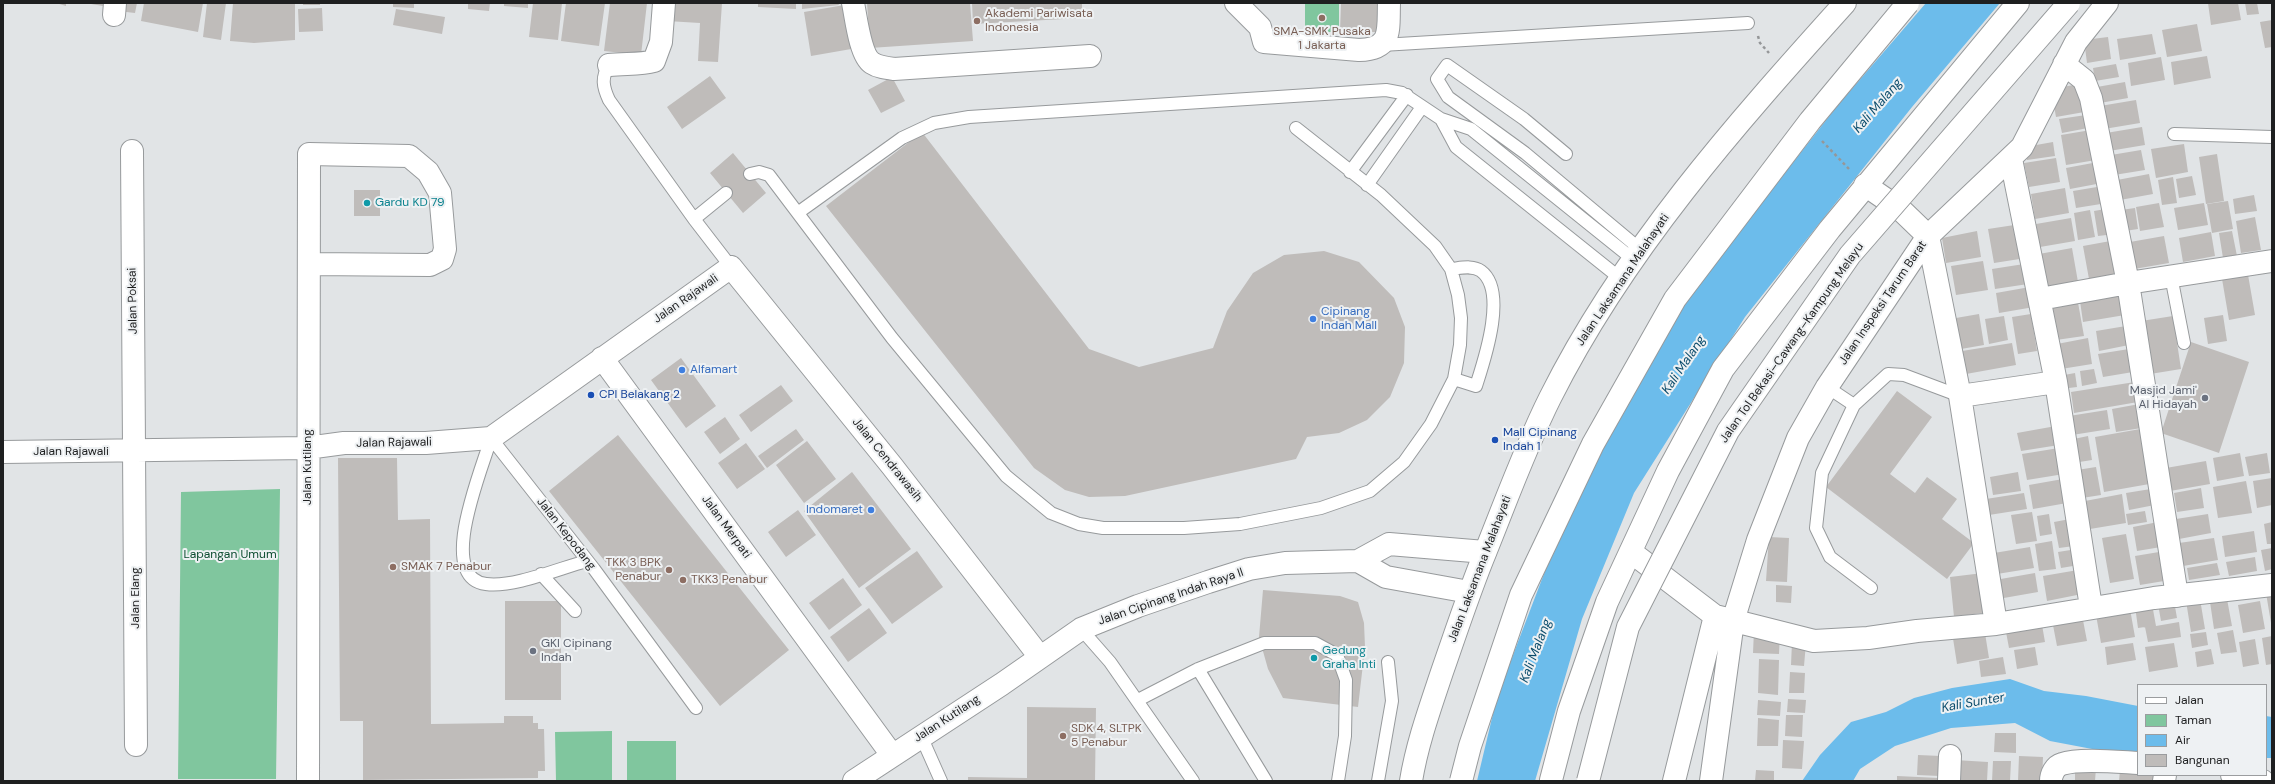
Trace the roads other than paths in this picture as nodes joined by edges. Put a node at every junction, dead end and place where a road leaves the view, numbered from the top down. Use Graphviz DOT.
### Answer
graph roads {
  1 [pos="664,3"];
  2 [pos="853,3"];
  3 [pos="1236,3"];
  4 [pos="1389,3"];
  5 [pos="1845,3"];
  6 [pos="1908,3"];
  7 [pos="2018,3"];
  8 [pos="2069,3"];
  9 [pos="2107,3"];
  10 [pos="1748,23"];
  11 [pos="1382,46"];
  12 [pos="1090,56"];
  13 [pos="2064,64"];
  14 [pos="609,65"];
  15 [pos="1407,95"];
  16 [pos="1422,107"];
  17 [pos="1440,119"];
  18 [pos="1296,128"];
  19 [pos="2174,134"];
  20 [pos="2272,137"];
  21 [pos="132,151"];
  22 [pos="1566,154"];
  23 [pos="2011,159"];
  24 [pos="1350,172"];
  25 [pos="750,174"];
  26 [pos="1859,178"];
  27 [pos="1367,184"];
  28 [pos="726,193"];
  29 [pos="799,212"];
  30 [pos="694,219"];
  31 [pos="1928,236"];
  32 [pos="1637,255"];
  33 [pos="2272,261"];
  34 [pos="310,264"];
  35 [pos="731,267"];
  36 [pos="1451,269"];
  37 [pos="2171,276"];
  38 [pos="1620,279"];
  39 [pos="2128,283"];
  40 [pos="2040,299"];
  41 [pos="2184,343"];
  42 [pos="602,358"];
  43 [pos="1454,379"];
  44 [pos="2056,382"];
  45 [pos="1827,387"];
  46 [pos="1960,396"];
  47 [pos="1854,405"];
  48 [pos="491,438"];
  49 [pos="307,448"];
  50 [pos="3,452"];
  51 [pos="135,452"];
  52 [pos="1485,552"];
  53 [pos="1630,552"];
  54 [pos="587,561"];
  55 [pos="1358,561"];
  56 [pos="541,574"];
  57 [pos="2272,585"];
  58 [pos="1871,588"];
  59 [pos="1469,592"];
  60 [pos="2177,596"];
  61 [pos="2091,607"];
  62 [pos="574,611"];
  63 [pos="1724,619"];
  64 [pos="1996,624"];
  65 [pos="1081,629"];
  66 [pos="1040,657"];
  67 [pos="1388,662"];
  68 [pos="1198,669"];
  69 [pos="1138,700"];
  70 [pos="696,708"];
  71 [pos="921,736"];
  72 [pos="136,745"];
  73 [pos="892,755"];
  74 [pos="1950,756"];
  75 [pos="2137,763"];
  76 [pos="2237,776"];
  77 [pos="1551,780"];
  78 [pos="308,781"];
  79 [pos="854,781"];
  80 [pos="941,781"];
  81 [pos="1193,781"];
  82 [pos="1266,781"];
  83 [pos="1338,781"];
  84 [pos="1378,781"];
  85 [pos="1412,781"];
  86 [pos="1461,781"];
  87 [pos="1588,781"];
  88 [pos="1674,781"];
  89 [pos="1711,781"];
  90 [pos="1949,781"];
  91 [pos="2051,781"];
  92 [pos="2263,781"];
  1 -- 14 [label="main road"];
  2 -- 12 [label="main road"];
  3 -- 11 [label="main road"];
  4 -- 11 [label="main road"];
  5 -- 32 [label="main road, Jalan Laksamana Malahayati"];
  6 -- 86 [label="main road, bridge"];
  7 -- 26 [label="main road"];
  8 -- 87 [label="main road, Jalan Tol Bekasi–Cawang–Kampung Melayu, bridge"];
  9 -- 13 [label="main road"];
  10 -- 11 [label="lane"];
  13 -- 23 [label="main road"];
  13 -- 39 [label="main road"];
  14 -- 30 [label="lane"];
  15 -- 16 [label="lane"];
  15 -- 24 [label="lane"];
  15 -- 29 [label="lane"];
  16 -- 17 [label="lane"];
  16 -- 27 [label="lane"];
  17 -- 32 [label="lane"];
  17 -- 38 [label="lane"];
  18 -- 24 [label="lane"];
  19 -- 20 [label="lane"];
  21 -- 51 [label="main road, Jalan Poksai"];
  22 -- 32 [label="lane"];
  23 -- 31 [label="main road"];
  23 -- 40 [label="main road"];
  24 -- 27 [label="lane"];
  25 -- 29 [label="lane"];
  26 -- 31 [label="main road, Jalan Inspeksi Tarum Barat"];
  26 -- 53 [label="main road"];
  27 -- 36 [label="lane"];
  28 -- 30 [label="lane"];
  29 -- 43 [label="lane"];
  30 -- 35 [label="lane"];
  31 -- 45 [label="main road, Jalan Inspeksi Tarum Barat"];
  31 -- 46 [label="main road"];
  32 -- 38 [label="main road, Jalan Laksamana Malahayati"];
  33 -- 37 [label="main road"];
  34 -- 34 [label="main road, Jalan Kutilang"];
  34 -- 49 [label="main road, Jalan Kutilang"];
  35 -- 42 [label="main road, Jalan Rajawali"];
  35 -- 66 [label="main road, Jalan Cendrawasih"];
  36 -- 43 [label="lane"];
  36 -- 43 [label="lane"];
  37 -- 39 [label="main road"];
  37 -- 41 [label="lane"];
  38 -- 52 [label="main road, Jalan Laksamana Malahayati"];
  39 -- 40 [label="main road"];
  39 -- 60 [label="main road"];
  40 -- 44 [label="main road"];
  42 -- 48 [label="main road, Jalan Rajawali"];
  42 -- 73 [label="main road, Jalan Merpati"];
  44 -- 46 [label="main road"];
  44 -- 61 [label="main road"];
  45 -- 47 [label="lane"];
  45 -- 63 [label="main road, Jalan Inspeksi Tarum Barat"];
  46 -- 47 [label="lane"];
  46 -- 64 [label="main road"];
  47 -- 58 [label="lane"];
  48 -- 49 [label="main road, Jalan Rajawali"];
  48 -- 54 [label="lane, Jalan Kepodang"];
  48 -- 56 [label="lane"];
  49 -- 51 [label="main road, Jalan Rajawali"];
  49 -- 78 [label="main road, Jalan Kutilang"];
  50 -- 51 [label="main road, Jalan Rajawali"];
  51 -- 72 [label="main road, Jalan Elang"];
  52 -- 55 [label="main road, Jalan Cipinang Indah Raya II"];
  52 -- 59 [label="main road, Jalan Laksamana Malahayati"];
  53 -- 63 [label="main road"];
  53 -- 77 [label="main road"];
  54 -- 56 [label="lane"];
  54 -- 70 [label="lane, Jalan Kepodang"];
  55 -- 59 [label="main road"];
  55 -- 65 [label="main road, Jalan Cipinang Indah Raya II"];
  56 -- 62 [label="lane"];
  57 -- 60 [label="main road"];
  59 -- 85 [label="main road, Jalan Laksamana Malahayati"];
  60 -- 61 [label="main road"];
  61 -- 64 [label="main road"];
  63 -- 64 [label="main road"];
  63 -- 88 [label="main road"];
  63 -- 89 [label="main road"];
  65 -- 66 [label="main road, Jalan Cipinang Indah Raya II"];
  65 -- 69 [label="lane"];
  66 -- 71 [label="main road, Jalan Kutilang"];
  67 -- 84 [label="lane"];
  68 -- 69 [label="lane"];
  68 -- 82 [label="lane"];
  68 -- 83 [label="lane"];
  69 -- 81 [label="lane"];
  71 -- 73 [label="main road, Jalan Kutilang"];
  71 -- 80 [label="lane"];
  73 -- 79 [label="main road, Jalan Kutilang"];
  74 -- 90 [label="main road"];
  75 -- 91 [label="main road"];
  76 -- 92 [label="main road"];
}
